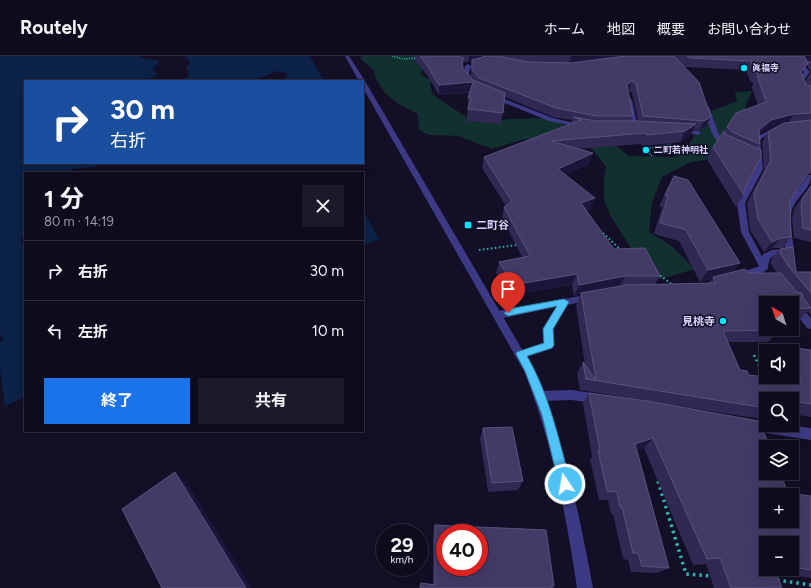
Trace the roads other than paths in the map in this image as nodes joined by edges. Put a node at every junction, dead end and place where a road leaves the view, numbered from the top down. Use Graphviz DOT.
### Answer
graph roads {
  1 [pos="347,56"];
  2 [pos="811,63"];
  3 [pos="461,65"];
  4 [pos="361,80"];
  5 [pos="364,85"];
  6 [pos="475,89"];
  7 [pos="628,93"];
  8 [pos="811,94"];
  9 [pos="488,95"];
  10 [pos="705,103"];
  11 [pos="592,128"];
  12 [pos="628,128"];
  13 [pos="783,128"];
  14 [pos="676,130"];
  15 [pos="698,133"];
  16 [pos="738,151"];
  17 [pos="811,177"];
  18 [pos="766,271"];
  19 [pos="733,278"];
  20 [pos="603,295"];
  21 [pos="564,302"];
  22 [pos="799,312"];
  23 [pos="498,315"];
  24 [pos="811,326"];
  25 [pos="521,354"];
  26 [pos="541,396"];
  27 [pos="609,401"];
  28 [pos="740,423"];
  29 [pos="811,434"];
  30 [pos="585,588"];
  1 -- 4 [label="street"];
  2 -- 8 [label="street"];
  3 -- 6 [label="street"];
  5 -- 23 [label="street"];
  7 -- 12 [label="street"];
  9 -- 11 [label="street"];
  10 -- 16 [label="street"];
  13 -- 18 [label="street"];
  14 -- 15 [label="street"];
  17 -- 18 [label="street"];
  18 -- 19 [label="street"];
  20 -- 21 [label="street"];
  21 -- 23 [label="street"];
  21 -- 25 [label="street"];
  22 -- 24 [label="street"];
  23 -- 25 [label="street"];
  25 -- 26 [label="street"];
  26 -- 27 [label="street"];
  26 -- 30 [label="street"];
  28 -- 29 [label="street"];
}
